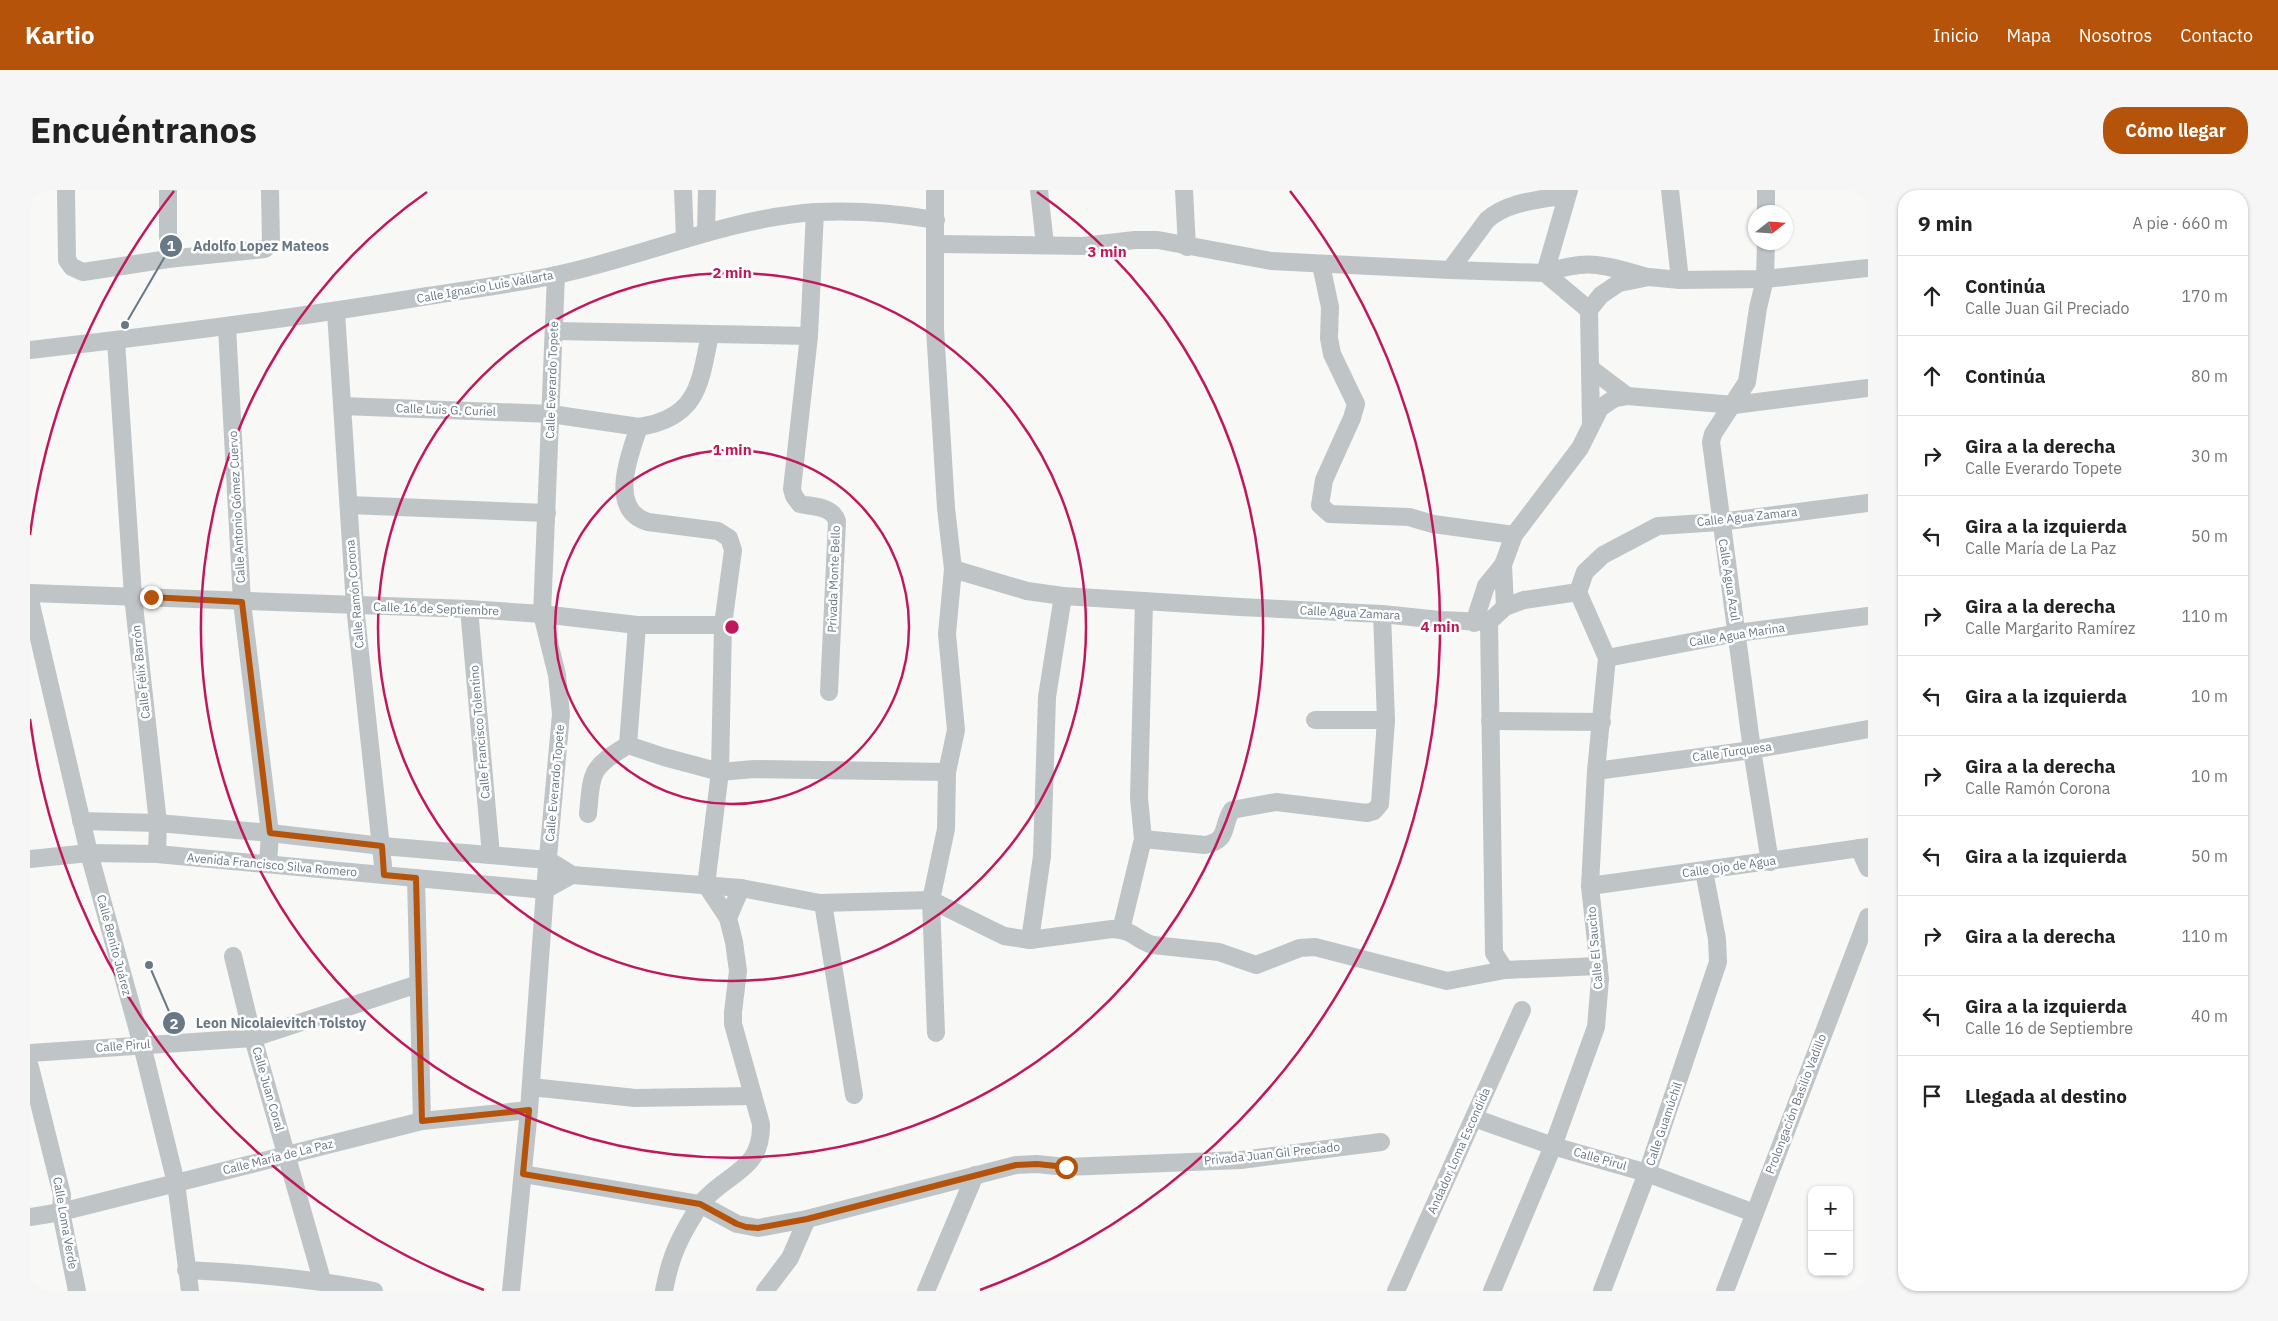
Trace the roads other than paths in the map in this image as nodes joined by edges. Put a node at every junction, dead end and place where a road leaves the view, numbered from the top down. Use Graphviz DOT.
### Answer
graph roads {
  1 [pos="66,190"];
  2 [pos="168,190"];
  3 [pos="270,190"];
  4 [pos="935,190"];
  5 [pos="1039,190"];
  6 [pos="1184,190"];
  7 [pos="1670,190"];
  8 [pos="1766,190"];
  9 [pos="1568,193"];
  10 [pos="684,195"];
  11 [pos="707,195"];
  12 [pos="1766,205"];
  13 [pos="815,212"];
  14 [pos="936,220"];
  15 [pos="706,233"];
  16 [pos="685,239"];
  17 [pos="935,244"];
  18 [pos="1045,245"];
  19 [pos="1187,247"];
  20 [pos="1766,250"];
  21 [pos="168,259"];
  22 [pos="1321,265"];
  23 [pos="1868,268"];
  24 [pos="1450,270"];
  25 [pos="1544,273"];
  26 [pos="556,275"];
  27 [pos="1649,277"];
  28 [pos="1765,279"];
  29 [pos="1680,280"];
  30 [pos="1589,310"];
  31 [pos="336,312"];
  32 [pos="227,327"];
  33 [pos="554,331"];
  34 [pos="710,334"];
  35 [pos="809,336"];
  36 [pos="116,340"];
  37 [pos="30,350"];
  38 [pos="1590,368"];
  39 [pos="1868,388"];
  40 [pos="1627,396"];
  41 [pos="1734,405"];
  42 [pos="342,406"];
  43 [pos="551,414"];
  44 [pos="1591,423"];
  45 [pos="639,427"];
  46 [pos="1868,503"];
  47 [pos="348,506"];
  48 [pos="546,513"];
  49 [pos="1720,522"];
  50 [pos="1514,535"];
  51 [pos="1503,565"];
  52 [pos="953,570"];
  53 [pos="1578,592"];
  54 [pos="30,593"];
  55 [pos="133,596"];
  56 [pos="1063,596"];
  57 [pos="30,600"];
  58 [pos="1144,601"];
  59 [pos="242,602"];
  60 [pos="355,606"];
  61 [pos="1505,607"];
  62 [pos="469,609"];
  63 [pos="542,614"];
  64 [pos="1382,614"];
  65 [pos="1868,616"];
  66 [pos="1481,622"];
  67 [pos="637,625"];
  68 [pos="723,625"];
  69 [pos="1737,633"];
  70 [pos="1607,658"];
  71 [pos="829,692"];
  72 [pos="1315,720"];
  73 [pos="1386,720"];
  74 [pos="1490,721"];
  75 [pos="1602,722"];
  76 [pos="1868,729"];
  77 [pos="628,745"];
  78 [pos="1752,750"];
  79 [pos="1596,771"];
  80 [pos="720,772"];
  81 [pos="947,772"];
  82 [pos="588,814"];
  83 [pos="81,821"];
  84 [pos="158,823"];
  85 [pos="270,833"];
  86 [pos="1143,839"];
  87 [pos="382,846"];
  88 [pos="1864,847"];
  89 [pos="89,853"];
  90 [pos="157,854"];
  91 [pos="491,856"];
  92 [pos="30,859"];
  93 [pos="548,860"];
  94 [pos="1770,862"];
  95 [pos="268,864"];
  96 [pos="1868,868"];
  97 [pos="1704,871"];
  98 [pos="384,875"];
  99 [pos="572,875"];
  100 [pos="416,878"];
  101 [pos="706,884"];
  102 [pos="1590,886"];
  103 [pos="741,888"];
  104 [pos="545,890"];
  105 [pos="931,900"];
  106 [pos="824,903"];
  107 [pos="1868,917"];
  108 [pos="728,918"];
  109 [pos="1121,930"];
  110 [pos="1030,940"];
  111 [pos="233,956"];
  112 [pos="1599,966"];
  113 [pos="1504,970"];
  114 [pos="418,984"];
  115 [pos="1522,1010"];
  116 [pos="936,1034"];
  117 [pos="254,1038"];
  118 [pos="142,1045"];
  119 [pos="30,1053"];
  120 [pos="30,1067"];
  121 [pos="531,1087"];
  122 [pos="854,1094"];
  123 [pos="753,1096"];
  124 [pos="529,1110"];
  125 [pos="1474,1118"];
  126 [pos="422,1121"];
  127 [pos="1381,1142"];
  128 [pos="1553,1146"];
  129 [pos="286,1155"];
  130 [pos="1647,1173"];
  131 [pos="523,1174"];
  132 [pos="975,1175"];
  133 [pos="176,1183"];
  134 [pos="700,1204"];
  135 [pos="61,1212"];
  136 [pos="1754,1213"];
  137 [pos="30,1217"];
  138 [pos="807,1219"];
  139 [pos="186,1270"];
  140 [pos="322,1280"];
  141 [pos="77,1291"];
  142 [pos="190,1291"];
  143 [pos="374,1291"];
  144 [pos="511,1291"];
  145 [pos="664,1291"];
  146 [pos="765,1291"];
  147 [pos="926,1291"];
  148 [pos="1396,1291"];
  149 [pos="1492,1291"];
  150 [pos="1602,1291"];
  151 [pos="1725,1291"];
  1 -- 21 [label="street"];
  2 -- 21 [label="street"];
  3 -- 21 [label="street"];
  4 -- 14 [label="street"];
  5 -- 18 [label="street"];
  6 -- 19 [label="street"];
  7 -- 29 [label="street"];
  8 -- 12 [label="street"];
  9 -- 24 [label="street"];
  9 -- 25 [label="street"];
  10 -- 11 [label="street"];
  10 -- 16 [label="street"];
  11 -- 15 [label="street"];
  13 -- 14 [label="street, Calle Ignacio Luis Vallarta"];
  13 -- 15 [label="street, Calle Ignacio Luis Vallarta"];
  13 -- 35 [label="street"];
  14 -- 17 [label="street"];
  15 -- 16 [label="street, Calle Ignacio Luis Vallarta"];
  16 -- 26 [label="street, Calle Ignacio Luis Vallarta"];
  17 -- 18 [label="street"];
  17 -- 52 [label="street"];
  18 -- 19 [label="street"];
  19 -- 22 [label="street"];
  20 -- 28 [label="street, Calle Agua Azul"];
  22 -- 24 [label="street"];
  22 -- 50 [label="street"];
  23 -- 28 [label="street"];
  24 -- 25 [label="street"];
  25 -- 27 [label="street"];
  25 -- 30 [label="street"];
  26 -- 31 [label="street, Calle Ignacio Luis Vallarta"];
  26 -- 33 [label="street, Calle Everardo Topete"];
  27 -- 29 [label="street"];
  27 -- 30 [label="street"];
  28 -- 29 [label="street"];
  28 -- 41 [label="street, Calle Agua Azul"];
  30 -- 38 [label="street"];
  31 -- 32 [label="street, Calle Ignacio Luis Vallarta"];
  31 -- 42 [label="street, Calle Ramón Corona"];
  32 -- 36 [label="street, Calle Ignacio Luis Vallarta"];
  32 -- 59 [label="street, Calle Antonio Gómez Cuervo"];
  33 -- 34 [label="street"];
  33 -- 43 [label="street, Calle Everardo Topete"];
  34 -- 35 [label="street"];
  34 -- 45 [label="street"];
  35 -- 71 [label="street, Privada Monte Bello"];
  36 -- 37 [label="street, Calle Ignacio Luis Vallarta"];
  36 -- 55 [label="street, Calle Félix Barrón"];
  38 -- 40 [label="street"];
  38 -- 44 [label="street"];
  39 -- 41 [label="street"];
  40 -- 41 [label="street"];
  40 -- 44 [label="street"];
  41 -- 49 [label="street, Calle Agua Azul"];
  42 -- 43 [label="street, Calle Luis G. Curiel"];
  42 -- 47 [label="street, Calle Ramón Corona"];
  43 -- 45 [label="street, Calle Luis G. Curiel"];
  43 -- 48 [label="street, Calle Everardo Topete"];
  44 -- 50 [label="street"];
  45 -- 68 [label="street"];
  46 -- 49 [label="street, Calle Agua Zamara"];
  47 -- 48 [label="street"];
  47 -- 60 [label="street, Calle Ramón Corona"];
  48 -- 63 [label="street, Calle Everardo Topete"];
  49 -- 53 [label="street, Calle Agua Zamara"];
  49 -- 69 [label="street, Calle Agua Azul"];
  50 -- 51 [label="street"];
  51 -- 61 [label="street"];
  51 -- 66 [label="street"];
  52 -- 56 [label="street, Calle Agua Zamara"];
  52 -- 81 [label="street"];
  53 -- 61 [label="street"];
  53 -- 70 [label="street, Calle El Saucito"];
  54 -- 55 [label="street, Calle 16 de Septiembre"];
  55 -- 59 [label="street, Calle 16 de Septiembre"];
  55 -- 84 [label="street, Calle Félix Barrón"];
  56 -- 58 [label="street, Calle Agua Zamara"];
  56 -- 110 [label="street"];
  57 -- 83 [label="street, Calle Benito Juárez"];
  58 -- 64 [label="street, Calle Agua Zamara"];
  58 -- 86 [label="street"];
  59 -- 60 [label="street, Calle 16 de Septiembre"];
  59 -- 85 [label="street, Calle Antonio Gómez Cuervo"];
  60 -- 62 [label="street, Calle 16 de Septiembre"];
  60 -- 87 [label="street, Calle Ramón Corona"];
  61 -- 66 [label="street"];
  62 -- 63 [label="street, Calle 16 de Septiembre"];
  62 -- 91 [label="street, Calle Francisco Tolentino"];
  63 -- 67 [label="street, Calle 16 de Septiembre"];
  63 -- 93 [label="street, Calle Everardo Topete"];
  64 -- 66 [label="street, Calle Agua Zamara"];
  64 -- 73 [label="street"];
  65 -- 69 [label="street, Calle Agua Marina"];
  66 -- 74 [label="street"];
  67 -- 68 [label="street, Calle 16 de Septiembre"];
  67 -- 77 [label="street"];
  68 -- 80 [label="street"];
  69 -- 70 [label="street, Calle Agua Marina"];
  69 -- 78 [label="street, Calle Agua Azul"];
  70 -- 75 [label="street, Calle El Saucito"];
  72 -- 73 [label="street"];
  73 -- 86 [label="street"];
  74 -- 75 [label="street"];
  74 -- 113 [label="street"];
  75 -- 79 [label="street, Calle El Saucito"];
  76 -- 78 [label="street, Calle Turquesa"];
  77 -- 80 [label="street"];
  77 -- 82 [label="street"];
  78 -- 79 [label="street, Calle Turquesa"];
  78 -- 94 [label="street, Calle Agua Azul"];
  79 -- 102 [label="street, Calle El Saucito"];
  80 -- 81 [label="street"];
  80 -- 101 [label="street"];
  81 -- 105 [label="street"];
  83 -- 84 [label="street"];
  83 -- 89 [label="street, Calle Benito Juárez"];
  84 -- 85 [label="street"];
  84 -- 90 [label="street, Calle Félix Barrón"];
  85 -- 87 [label="street"];
  85 -- 95 [label="street, Calle Antonio Gómez Cuervo"];
  86 -- 109 [label="street"];
  87 -- 91 [label="street"];
  87 -- 98 [label="street, Calle Ramón Corona"];
  88 -- 94 [label="street, Calle Ojo de Agua"];
  88 -- 96 [label="street"];
  89 -- 90 [label="street, Avenida Francisco Silva Romero"];
  89 -- 92 [label="street, Avenida Francisco Silva Romero"];
  89 -- 118 [label="street, Calle Benito Juárez"];
  90 -- 95 [label="street, Avenida Francisco Silva Romero"];
  91 -- 93 [label="street"];
  93 -- 99 [label="street"];
  93 -- 104 [label="street, Calle Everardo Topete"];
  94 -- 97 [label="street, Calle Ojo de Agua"];
  95 -- 98 [label="street, Avenida Francisco Silva Romero"];
  97 -- 102 [label="street, Calle Ojo de Agua"];
  97 -- 130 [label="street, Calle Guamúchil"];
  98 -- 100 [label="street, Avenida Francisco Silva Romero"];
  99 -- 101 [label="street"];
  99 -- 104 [label="street"];
  100 -- 104 [label="street, Avenida Francisco Silva Romero"];
  100 -- 114 [label="street"];
  101 -- 103 [label="street"];
  101 -- 108 [label="street"];
  102 -- 112 [label="street, Calle El Saucito"];
  103 -- 106 [label="street"];
  103 -- 108 [label="street"];
  104 -- 121 [label="street, Calle Everardo Topete"];
  105 -- 106 [label="street"];
  105 -- 110 [label="street"];
  105 -- 116 [label="street"];
  106 -- 122 [label="street"];
  107 -- 136 [label="street, Prolongación Basilio Vadillo"];
  108 -- 123 [label="street"];
  109 -- 110 [label="street"];
  109 -- 113 [label="street"];
  111 -- 117 [label="street, Calle Juan Coral"];
  112 -- 113 [label="street"];
  112 -- 128 [label="street, Calle El Saucito"];
  114 -- 117 [label="street, Calle Pirul"];
  114 -- 126 [label="street"];
  115 -- 125 [label="street, Andador Loma Escondida"];
  117 -- 118 [label="street, Calle Pirul"];
  117 -- 129 [label="street, Calle Juan Coral"];
  118 -- 119 [label="street, Calle Pirul"];
  118 -- 133 [label="street, Calle Benito Juárez"];
  120 -- 135 [label="street, Calle Loma Verde"];
  121 -- 123 [label="street"];
  121 -- 124 [label="street, Calle Everardo Topete"];
  123 -- 134 [label="street"];
  124 -- 126 [label="street, Calle María de La Paz"];
  124 -- 131 [label="street, Calle Everardo Topete"];
  125 -- 128 [label="street, Calle Pirul"];
  125 -- 148 [label="street, Andador Loma Escondida"];
  126 -- 129 [label="street, Calle María de La Paz"];
  127 -- 132 [label="street, Privada Juan Gil Preciado"];
  128 -- 130 [label="street, Calle Pirul"];
  128 -- 149 [label="street, Calle El Saucito"];
  129 -- 133 [label="street, Calle María de La Paz"];
  129 -- 140 [label="street, Calle Juan Coral"];
  130 -- 136 [label="street, Calle Pirul"];
  130 -- 150 [label="street, Calle Guamúchil"];
  131 -- 134 [label="street, Privada Juan Gil Preciado"];
  131 -- 144 [label="street, Calle Everardo Topete"];
  132 -- 138 [label="street, Privada Juan Gil Preciado"];
  132 -- 147 [label="street"];
  133 -- 135 [label="street, Calle María de La Paz"];
  133 -- 139 [label="street, Calle Benito Juárez"];
  134 -- 138 [label="street, Privada Juan Gil Preciado"];
  134 -- 145 [label="street"];
  135 -- 137 [label="street, Calle María de La Paz"];
  135 -- 141 [label="street, Calle Loma Verde"];
  136 -- 151 [label="street, Prolongación Basilio Vadillo"];
  138 -- 146 [label="street"];
  139 -- 140 [label="street"];
  139 -- 142 [label="street, Calle Benito Juárez"];
  140 -- 143 [label="street"];
}
